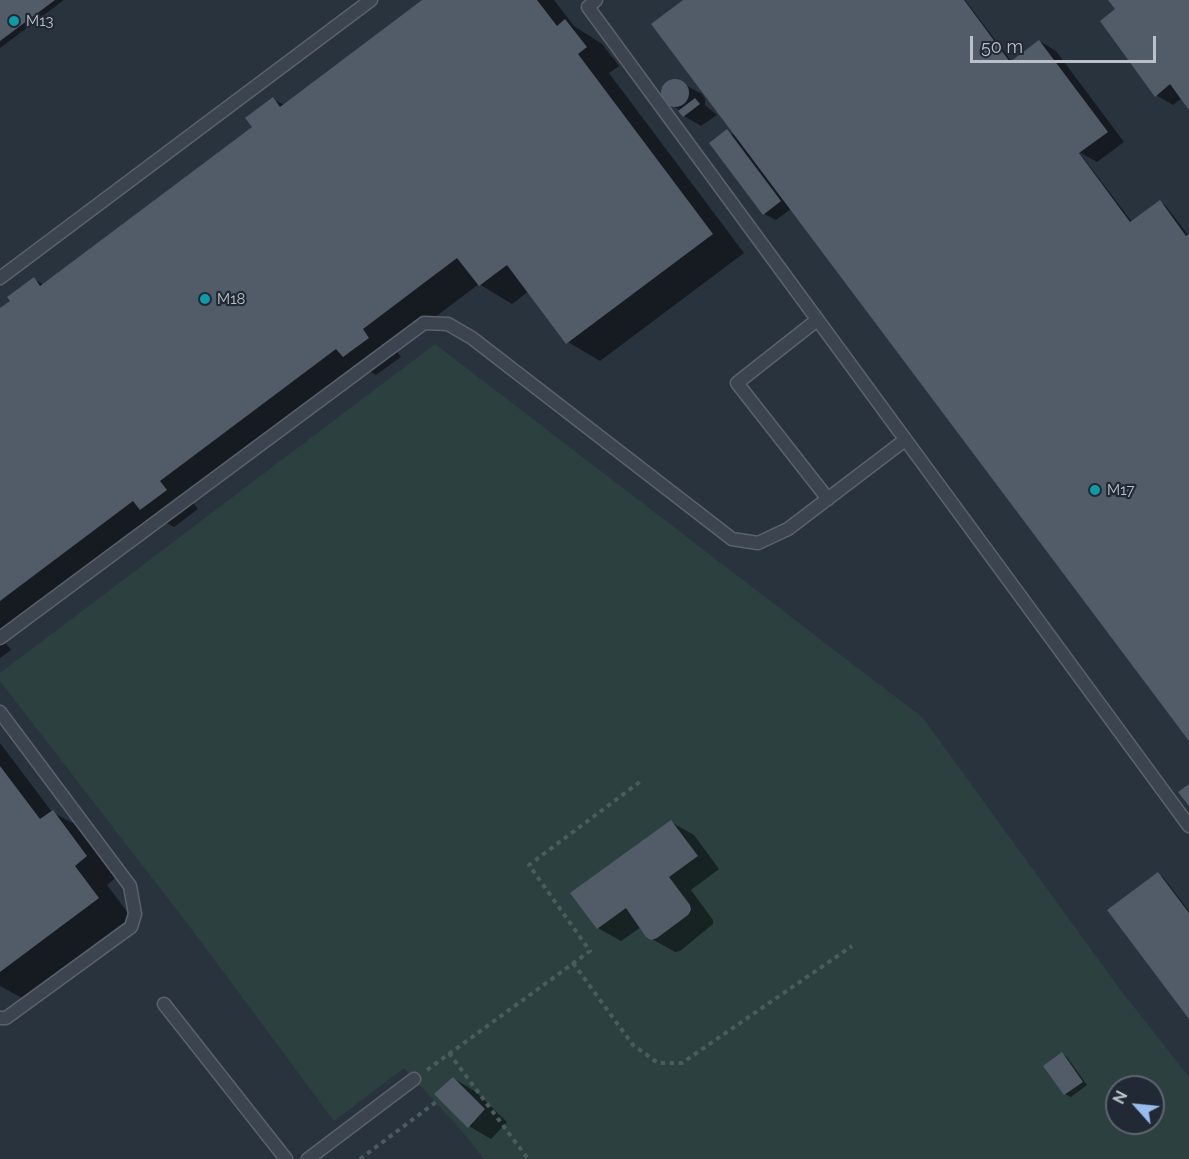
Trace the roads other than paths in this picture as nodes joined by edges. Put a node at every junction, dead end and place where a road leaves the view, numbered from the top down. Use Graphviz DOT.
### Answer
graph roads {
  1 [pos="371,0"];
  2 [pos="589,2"];
  3 [pos="0,278"];
  4 [pos="817,320"];
  5 [pos="905,440"];
  6 [pos="828,499"];
  7 [pos="0,638"];
  8 [pos="0,712"];
  9 [pos="1189,826"];
  10 [pos="164,1004"];
  11 [pos="0,1018"];
  12 [pos="414,1079"];
  13 [pos="286,1159"];
  14 [pos="308,1159"];
  1 -- 3 [label="lane"];
  2 -- 4 [label="lane"];
  4 -- 5 [label="lane"];
  4 -- 6 [label="lane"];
  5 -- 6 [label="lane"];
  5 -- 9 [label="lane"];
  6 -- 7 [label="lane"];
  8 -- 11 [label="lane"];
  10 -- 13 [label="lane"];
  12 -- 14 [label="lane"];
}
